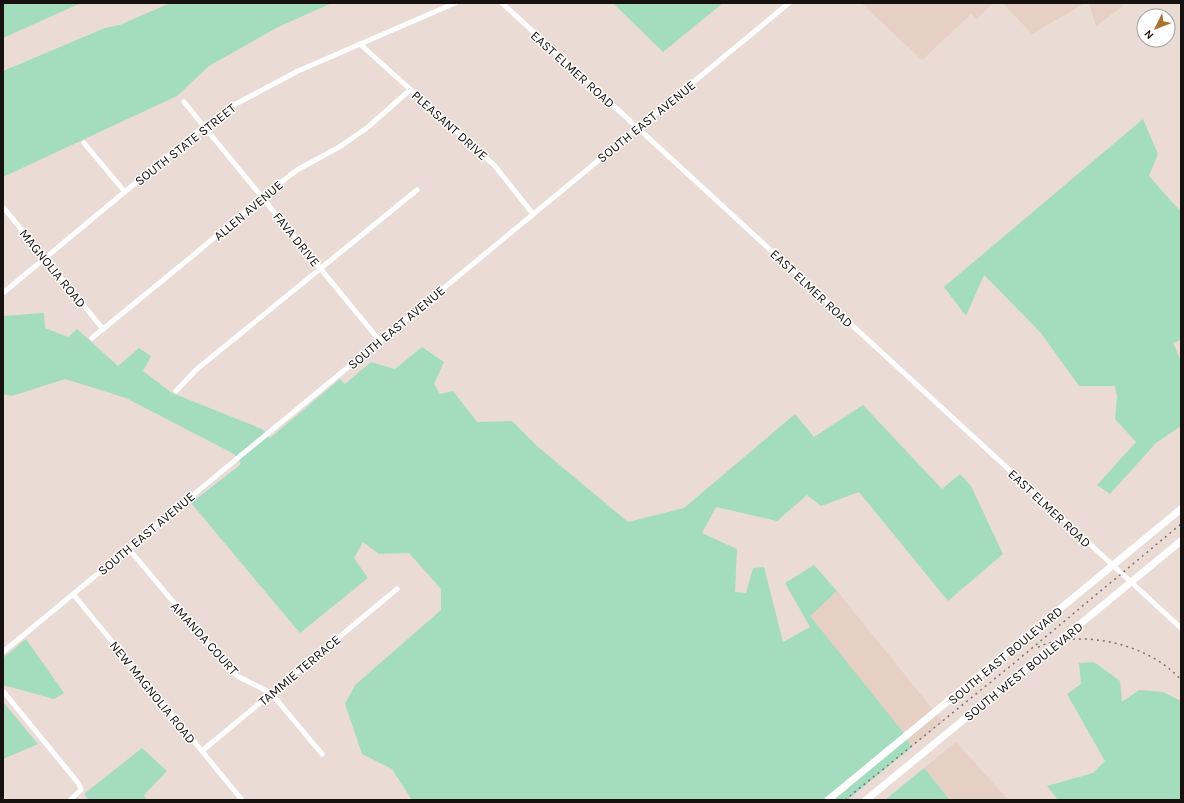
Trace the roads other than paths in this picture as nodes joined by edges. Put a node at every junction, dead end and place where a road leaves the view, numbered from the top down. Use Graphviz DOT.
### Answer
graph roads {
  1 [pos="455,3"];
  2 [pos="502,3"];
  3 [pos="789,3"];
  4 [pos="360,44"];
  5 [pos="410,90"];
  6 [pos="184,102"];
  7 [pos="204,126"];
  8 [pos="638,128"];
  9 [pos="84,143"];
  10 [pos="418,190"];
  11 [pos="125,192"];
  12 [pos="262,197"];
  13 [pos="3,207"];
  14 [pos="533,214"];
  15 [pos="45,258"];
  16 [pos="321,269"];
  17 [pos="3,293"];
  18 [pos="103,329"];
  19 [pos="92,338"];
  20 [pos="379,340"];
  21 [pos="176,391"];
  22 [pos="1181,509"];
  23 [pos="1181,541"];
  24 [pos="128,548"];
  25 [pos="1112,565"];
  26 [pos="1131,582"];
  27 [pos="397,589"];
  28 [pos="73,594"];
  29 [pos="1181,628"];
  30 [pos="3,652"];
  31 [pos="3,691"];
  32 [pos="271,693"];
  33 [pos="202,751"];
  34 [pos="322,754"];
  35 [pos="70,800"];
  36 [pos="242,800"];
  37 [pos="828,800"];
  38 [pos="866,800"];
  1 -- 4 [label="street, SOUTH STATE STREET"];
  2 -- 8 [label="street, EAST ELMER ROAD"];
  3 -- 8 [label="street, SOUTH EAST AVENUE"];
  4 -- 5 [label="street, PLEASANT DRIVE"];
  4 -- 7 [label="street, SOUTH STATE STREET"];
  5 -- 12 [label="street, ALLEN AVENUE"];
  5 -- 14 [label="street, PLEASANT DRIVE"];
  6 -- 7 [label="street, FAVA DRIVE"];
  7 -- 11 [label="street, SOUTH STATE STREET"];
  7 -- 12 [label="street, FAVA DRIVE"];
  8 -- 14 [label="street, SOUTH EAST AVENUE"];
  8 -- 25 [label="street, EAST ELMER ROAD"];
  9 -- 11 [label="street"];
  10 -- 16 [label="street"];
  11 -- 15 [label="street, SOUTH STATE STREET"];
  12 -- 16 [label="street, FAVA DRIVE"];
  12 -- 18 [label="street, ALLEN AVENUE"];
  13 -- 15 [label="street, MAGNOLIA ROAD"];
  14 -- 20 [label="street, SOUTH EAST AVENUE"];
  15 -- 17 [label="street, SOUTH STATE STREET"];
  15 -- 18 [label="street, MAGNOLIA ROAD"];
  16 -- 20 [label="street, FAVA DRIVE"];
  16 -- 21 [label="street"];
  18 -- 19 [label="street, ALLEN AVENUE"];
  20 -- 24 [label="street, SOUTH EAST AVENUE"];
  22 -- 25 [label="main road, SOUTH EAST BOULEVARD"];
  23 -- 26 [label="main road, SOUTH WEST BOULEVARD"];
  24 -- 28 [label="street, SOUTH EAST AVENUE"];
  24 -- 32 [label="street, AMANDA COURT"];
  25 -- 26 [label="street, EAST ELMER ROAD"];
  25 -- 37 [label="main road, SOUTH EAST BOULEVARD"];
  26 -- 29 [label="street, EAST ELMER ROAD"];
  26 -- 38 [label="main road, SOUTH WEST BOULEVARD"];
  27 -- 32 [label="street, TAMMIE TERRACE"];
  28 -- 30 [label="street, SOUTH EAST AVENUE"];
  28 -- 33 [label="street, NEW MAGNOLIA ROAD"];
  31 -- 35 [label="street"];
  32 -- 33 [label="street, TAMMIE TERRACE"];
  32 -- 34 [label="street, AMANDA COURT"];
  33 -- 36 [label="street, NEW MAGNOLIA ROAD"];
}
